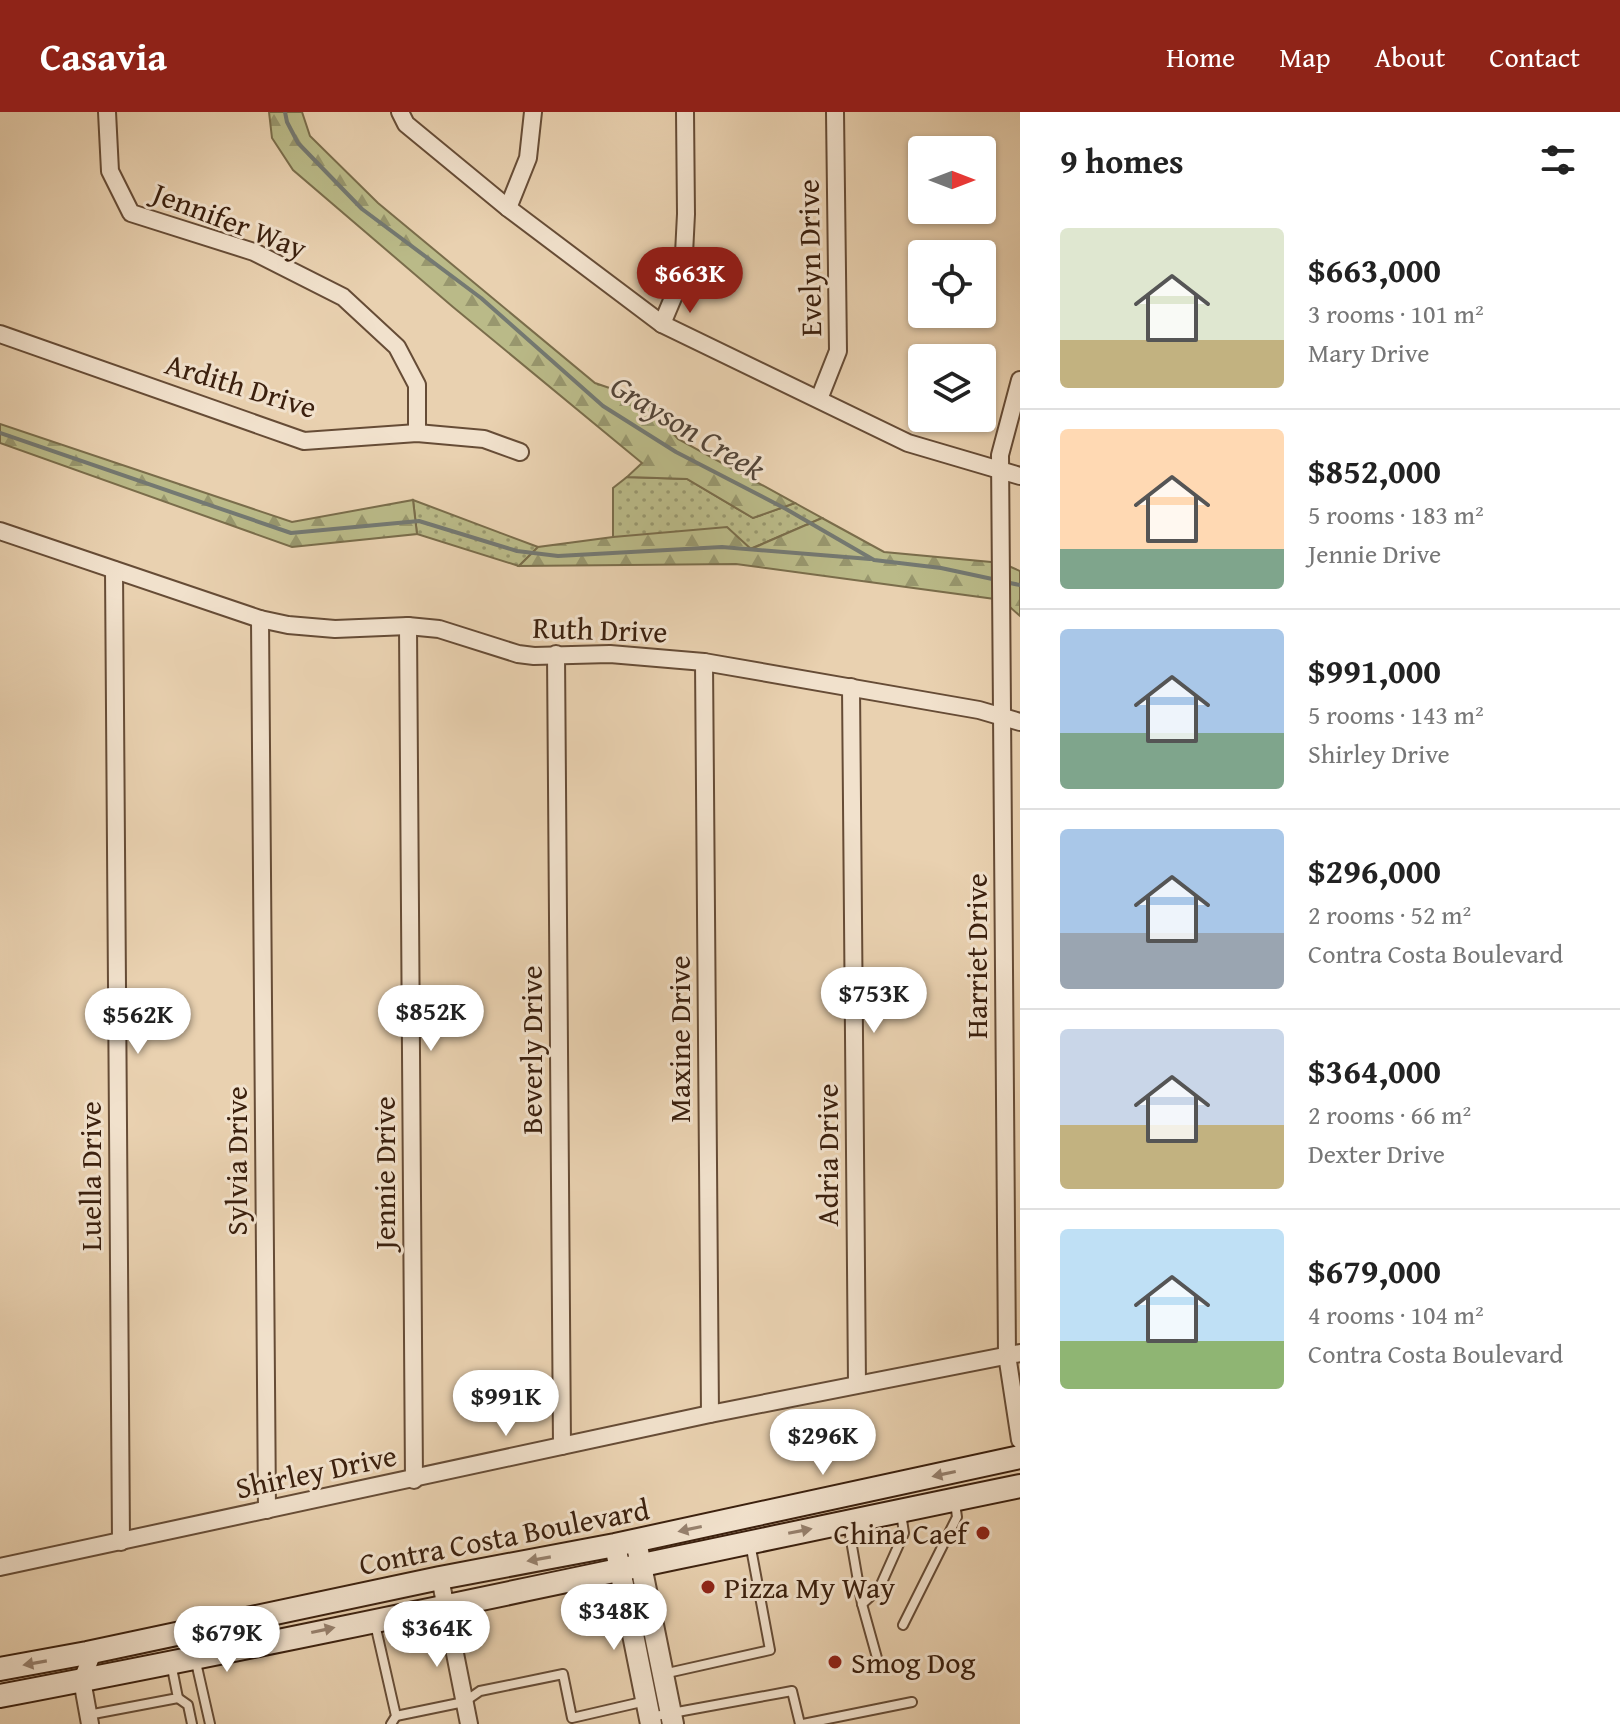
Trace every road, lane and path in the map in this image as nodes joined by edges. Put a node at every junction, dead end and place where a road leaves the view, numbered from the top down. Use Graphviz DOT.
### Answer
graph roads {
  1 [pos="107,112"];
  2 [pos="400,112"];
  3 [pos="533,112"];
  4 [pos="685,112"];
  5 [pos="835,112"];
  6 [pos="508,208"];
  7 [pos="662,324"];
  8 [pos="0,334"];
  9 [pos="1020,380"];
  10 [pos="819,399"];
  11 [pos="417,433"];
  12 [pos="520,452"];
  13 [pos="1000,470"];
  14 [pos="1020,476"];
  15 [pos="0,531"];
  16 [pos="114,570"];
  17 [pos="260,619"];
  18 [pos="408,626"];
  19 [pos="556,654"];
  20 [pos="704,662"];
  21 [pos="851,687"];
  22 [pos="1002,716"];
  23 [pos="1020,722"];
  24 [pos="1012,1015"];
  25 [pos="1012,1178"];
  26 [pos="1013,1354"];
  27 [pos="857,1384"];
  28 [pos="710,1414"];
  29 [pos="1020,1440"];
  30 [pos="562,1446"];
  31 [pos="1020,1457"];
  32 [pos="414,1480"];
  33 [pos="1019,1490"];
  34 [pos="955,1500"];
  35 [pos="267,1510"];
  36 [pos="901,1512"];
  37 [pos="848,1522"];
  38 [pos="750,1541"];
  39 [pos="121,1542"];
  40 [pos="626,1543"];
  41 [pos="0,1567"];
  42 [pos="642,1567"];
  43 [pos="620,1571"];
  44 [pos="440,1578"];
  45 [pos="862,1604"];
  46 [pos="445,1605"];
  47 [pos="374,1619"];
  48 [pos="903,1625"];
  49 [pos="93,1652"];
  50 [pos="195,1657"];
  51 [pos="171,1662"];
  52 [pos="879,1665"];
  53 [pos="0,1669"];
  54 [pos="662,1674"];
  55 [pos="82,1680"];
  56 [pos="0,1696"];
  57 [pos="178,1698"];
  58 [pos="464,1702"];
  59 [pos="912,1702"];
  60 [pos="649,1714"];
  61 [pos="672,1718"];
  62 [pos="89,1720"];
  63 [pos="394,1720"];
  64 [pos="192,1724"];
  65 [pos="210,1724"];
  66 [pos="469,1724"];
  67 [pos="801,1724"];
  1 -- 11 [label="street, Jennifer Way"];
  2 -- 6 [label="street"];
  3 -- 6 [label="street"];
  4 -- 7 [label="street"];
  5 -- 10 [label="street, Evelyn Drive"];
  6 -- 7 [label="street"];
  7 -- 10 [label="street"];
  8 -- 11 [label="street, Ardith Drive"];
  9 -- 13 [label="street, Harriet Drive"];
  10 -- 13 [label="street"];
  11 -- 12 [label="street, Ardith Drive"];
  13 -- 14 [label="street"];
  13 -- 22 [label="street, Harriet Drive"];
  15 -- 16 [label="street, Ruth Drive"];
  16 -- 17 [label="street, Ruth Drive"];
  16 -- 39 [label="street, Luella Drive"];
  17 -- 18 [label="street, Ruth Drive"];
  17 -- 35 [label="street, Sylvia Drive"];
  18 -- 19 [label="street, Ruth Drive"];
  18 -- 32 [label="street, Jennie Drive"];
  19 -- 20 [label="street, Ruth Drive"];
  19 -- 30 [label="street, Beverly Drive"];
  20 -- 21 [label="street, Ruth Drive"];
  20 -- 28 [label="street, Maxine Drive"];
  21 -- 22 [label="street, Ruth Drive"];
  21 -- 27 [label="street, Adria Drive"];
  22 -- 23 [label="street, Ruth Drive"];
  22 -- 24 [label="street, Harriet Drive"];
  24 -- 25 [label="street, Harriet Drive"];
  25 -- 26 [label="street, Harriet Drive"];
  26 -- 27 [label="street, Shirley Drive"];
  26 -- 29 [label="street, Harriet Drive"];
  27 -- 28 [label="street, Shirley Drive"];
  28 -- 30 [label="street, Shirley Drive"];
  30 -- 32 [label="street, Shirley Drive"];
  31 -- 40 [label="main road, Contra Costa Boulevard, one-way"];
  32 -- 35 [label="street, Shirley Drive"];
  33 -- 34 [label="main road, Contra Costa Boulevard"];
  34 -- 36 [label="main road, Contra Costa Boulevard"];
  34 -- 48 [label="lane"];
  35 -- 39 [label="street, Shirley Drive"];
  36 -- 37 [label="main road, Contra Costa Boulevard"];
  36 -- 45 [label="lane"];
  38 -- 37 [label="main road, Contra Costa Boulevard, one-way"];
  37 -- 45 [label="lane"];
  38 -- 42 [label="main road, Contra Costa Boulevard"];
  38 -- 54 [label="lane"];
  39 -- 41 [label="street, Shirley Drive"];
  40 -- 42 [label="street"];
  40 -- 43 [label="street"];
  40 -- 44 [label="main road, Contra Costa Boulevard, one-way"];
  42 -- 43 [label="main road, Contra Costa Boulevard"];
  42 -- 54 [label="street"];
  43 -- 46 [label="main road, Contra Costa Boulevard"];
  43 -- 60 [label="street"];
  44 -- 46 [label="street"];
  44 -- 49 [label="main road, Contra Costa Boulevard"];
  45 -- 52 [label="lane"];
  46 -- 47 [label="main road, Contra Costa Boulevard"];
  46 -- 58 [label="street"];
  50 -- 47 [label="main road, Contra Costa Boulevard, one-way"];
  47 -- 63 [label="lane"];
  49 -- 53 [label="main road, Contra Costa Boulevard, one-way"];
  49 -- 55 [label="street"];
  50 -- 51 [label="main road, Contra Costa Boulevard"];
  50 -- 65 [label="lane"];
  51 -- 55 [label="main road, Contra Costa Boulevard"];
  51 -- 57 [label="lane"];
  54 -- 61 [label="street"];
  55 -- 56 [label="main road, Contra Costa Boulevard"];
  55 -- 62 [label="street"];
  57 -- 62 [label="lane"];
  57 -- 64 [label="lane"];
  58 -- 60 [label="lane"];
  58 -- 63 [label="lane"];
  58 -- 66 [label="street"];
  59 -- 67 [label="lane"];
  60 -- 61 [label="lane"];
  61 -- 67 [label="lane"];
}
